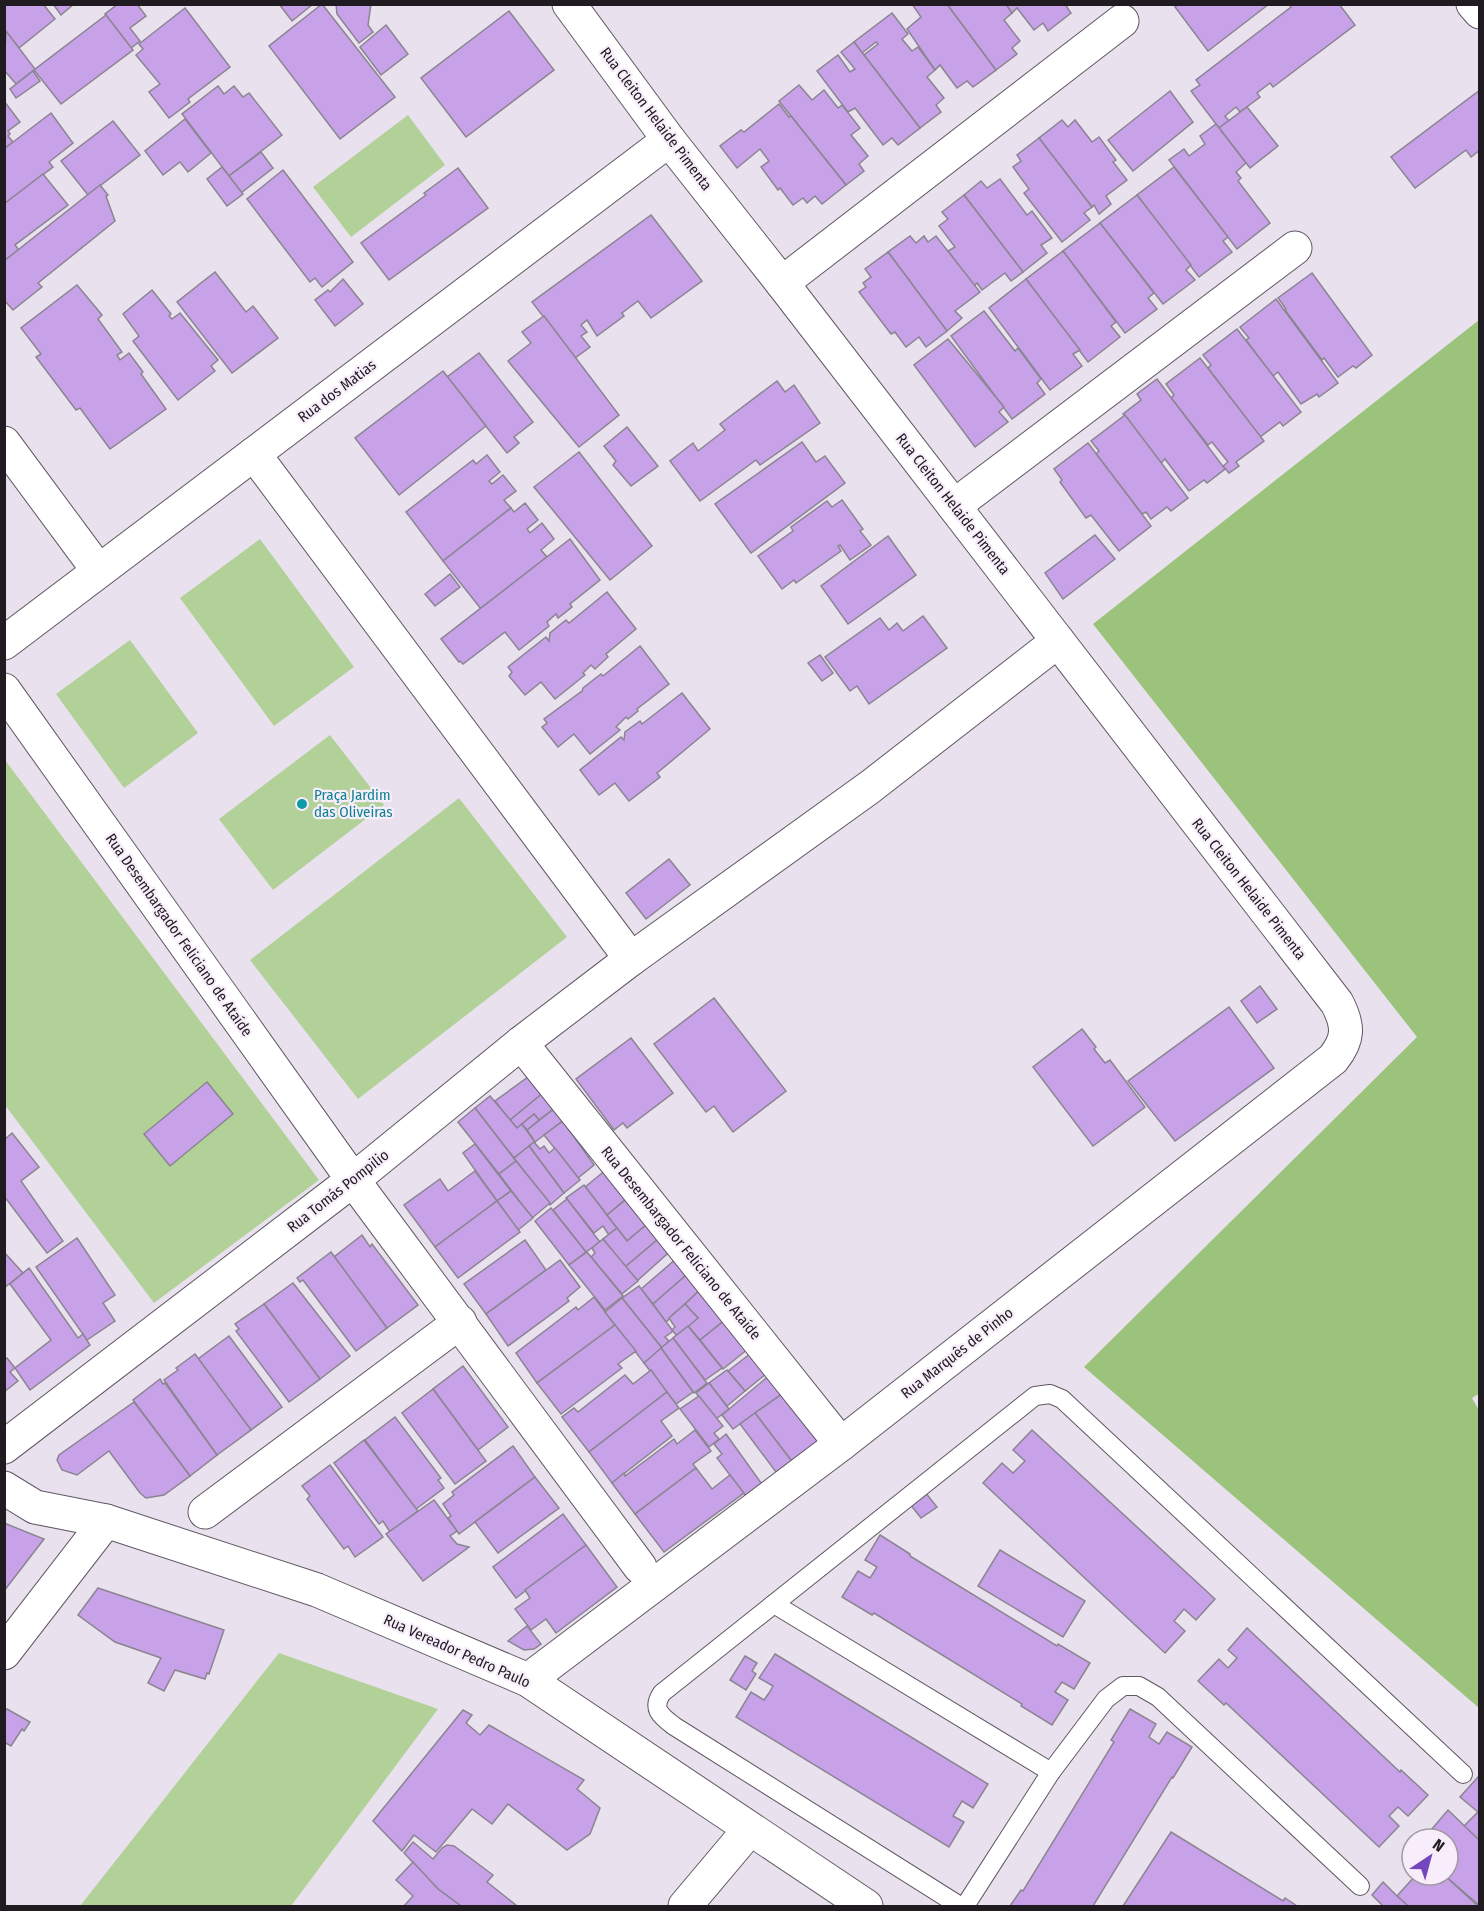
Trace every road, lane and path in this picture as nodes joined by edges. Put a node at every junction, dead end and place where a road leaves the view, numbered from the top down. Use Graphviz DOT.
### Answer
graph roads {
  1 [pos="569,4"];
  2 [pos="1473,4"];
  3 [pos="1479,12"];
  4 [pos="1122,21"];
  5 [pos="669,140"];
  6 [pos="1295,248"];
  7 [pos="782,283"];
  8 [pos="4,443"];
  9 [pos="255,454"];
  10 [pos="954,506"];
  11 [pos="98,570"];
  12 [pos="1058,640"];
  13 [pos="4,643"];
  14 [pos="4,690"];
  15 [pos="631,959"];
  16 [pos="1337,1003"];
  17 [pos="521,1043"];
  18 [pos="353,1180"];
  19 [pos="460,1322"];
  20 [pos="841,1444"];
  21 [pos="4,1447"];
  22 [pos="4,1488"];
  23 [pos="206,1512"];
  24 [pos="106,1521"];
  25 [pos="640,1567"];
  26 [pos="774,1604"];
  27 [pos="4,1653"];
  28 [pos="528,1680"];
  29 [pos="1051,1772"];
  30 [pos="1462,1774"];
  31 [pos="749,1830"];
  32 [pos="1360,1886"];
  33 [pos="685,1906"];
  34 [pos="866,1906"];
  35 [pos="963,1906"];
  1 -- 5 [label="street, Rua Cleiton Helaide Pimenta"];
  2 -- 3 [label="street"];
  4 -- 7 [label="street"];
  5 -- 7 [label="street, Rua Cleiton Helaide Pimenta"];
  5 -- 9 [label="street, Rua dos Matias"];
  6 -- 10 [label="street"];
  7 -- 10 [label="street, Rua Cleiton Helaide Pimenta"];
  8 -- 11 [label="street"];
  9 -- 11 [label="street, Rua dos Matias"];
  9 -- 15 [label="street"];
  10 -- 12 [label="street, Rua Cleiton Helaide Pimenta"];
  11 -- 13 [label="street, Rua dos Matias"];
  12 -- 15 [label="street, Rua Tomás Pompilio"];
  12 -- 16 [label="street, Rua Cleiton Helaide Pimenta"];
  14 -- 18 [label="street, Rua Desembargador Feliciano de Ataíde"];
  15 -- 17 [label="street, Rua Tomás Pompilio"];
  16 -- 20 [label="street, Rua Marquês de Pinho"];
  17 -- 18 [label="street, Rua Tomás Pompilio"];
  17 -- 20 [label="street, Rua Desembargador Feliciano de Ataíde"];
  18 -- 19 [label="street, Rua Desembargador Feliciano de Ataíde"];
  18 -- 21 [label="street, Rua Tomás Pompilio"];
  19 -- 23 [label="street"];
  19 -- 25 [label="street, Rua Desembargador Feliciano de Ataíde"];
  20 -- 28 [label="street, Rua Marquês de Pinho"];
  22 -- 24 [label="street, Rua Vereador Pedro Paulo"];
  24 -- 27 [label="street"];
  24 -- 28 [label="street, Rua Vereador Pedro Paulo"];
  26 -- 29 [label="lane"];
  26 -- 30 [label="lane"];
  26 -- 35 [label="lane"];
  28 -- 31 [label="street, Rua Vereador Pedro Paulo"];
  29 -- 32 [label="lane"];
  29 -- 35 [label="lane"];
  31 -- 33 [label="street"];
  31 -- 34 [label="street, Rua Vereador Pedro Paulo"];
}
